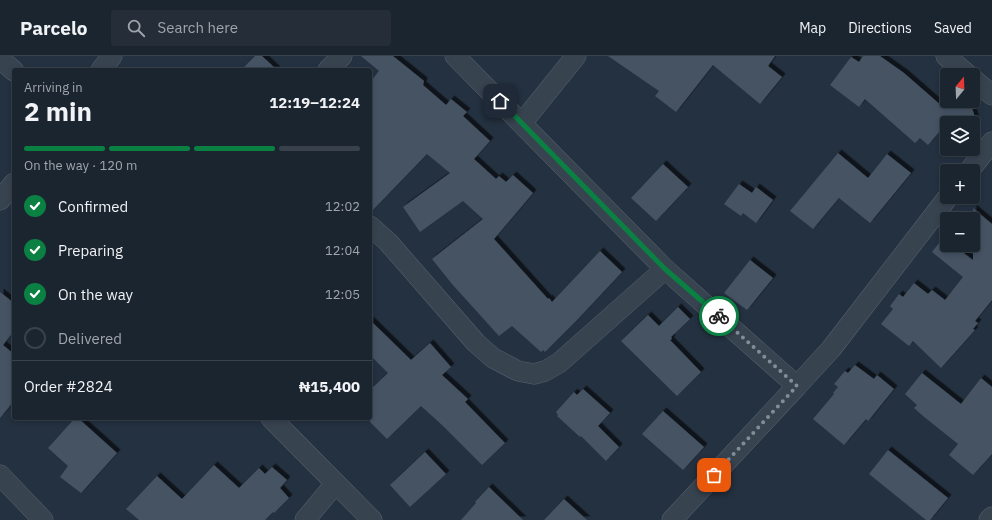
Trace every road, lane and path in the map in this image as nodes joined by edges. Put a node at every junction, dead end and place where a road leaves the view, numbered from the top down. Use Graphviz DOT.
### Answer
graph roads {
  1 [pos="112,56"];
  2 [pos="342,56"];
  3 [pos="455,56"];
  4 [pos="576,56"];
  5 [pos="946,56"];
  6 [pos="0,59"];
  7 [pos="103,68"];
  8 [pos="330,68"];
  9 [pos="960,68"];
  10 [pos="12,69"];
  11 [pos="980,85"];
  12 [pos="992,95"];
  13 [pos="522,123"];
  14 [pos="992,142"];
  15 [pos="974,164"];
  16 [pos="12,185"];
  17 [pos="0,200"];
  18 [pos="943,204"];
  19 [pos="372,228"];
  20 [pos="665,269"];
  21 [pos="797,386"];
  22 [pos="273,420"];
  23 [pos="335,484"];
  24 [pos="4,488"];
  25 [pos="992,517"];
  26 [pos="43,520"];
  27 [pos="305,520"];
  28 [pos="372,520"];
  29 [pos="672,520"];
  30 [pos="989,520"];
  1 -- 7 [label="street"];
  2 -- 8 [label="street"];
  3 -- 13 [label="street"];
  4 -- 13 [label="street"];
  5 -- 9 [label="street"];
  6 -- 10 [label="street"];
  11 -- 12 [label="street"];
  13 -- 20 [label="street"];
  14 -- 15 [label="street"];
  16 -- 17 [label="street"];
  18 -- 21 [label="street"];
  19 -- 20 [label="street"];
  20 -- 21 [label="street"];
  21 -- 29 [label="street"];
  22 -- 23 [label="street"];
  23 -- 27 [label="street"];
  23 -- 28 [label="street"];
  24 -- 26 [label="street"];
  25 -- 30 [label="street"];
}
